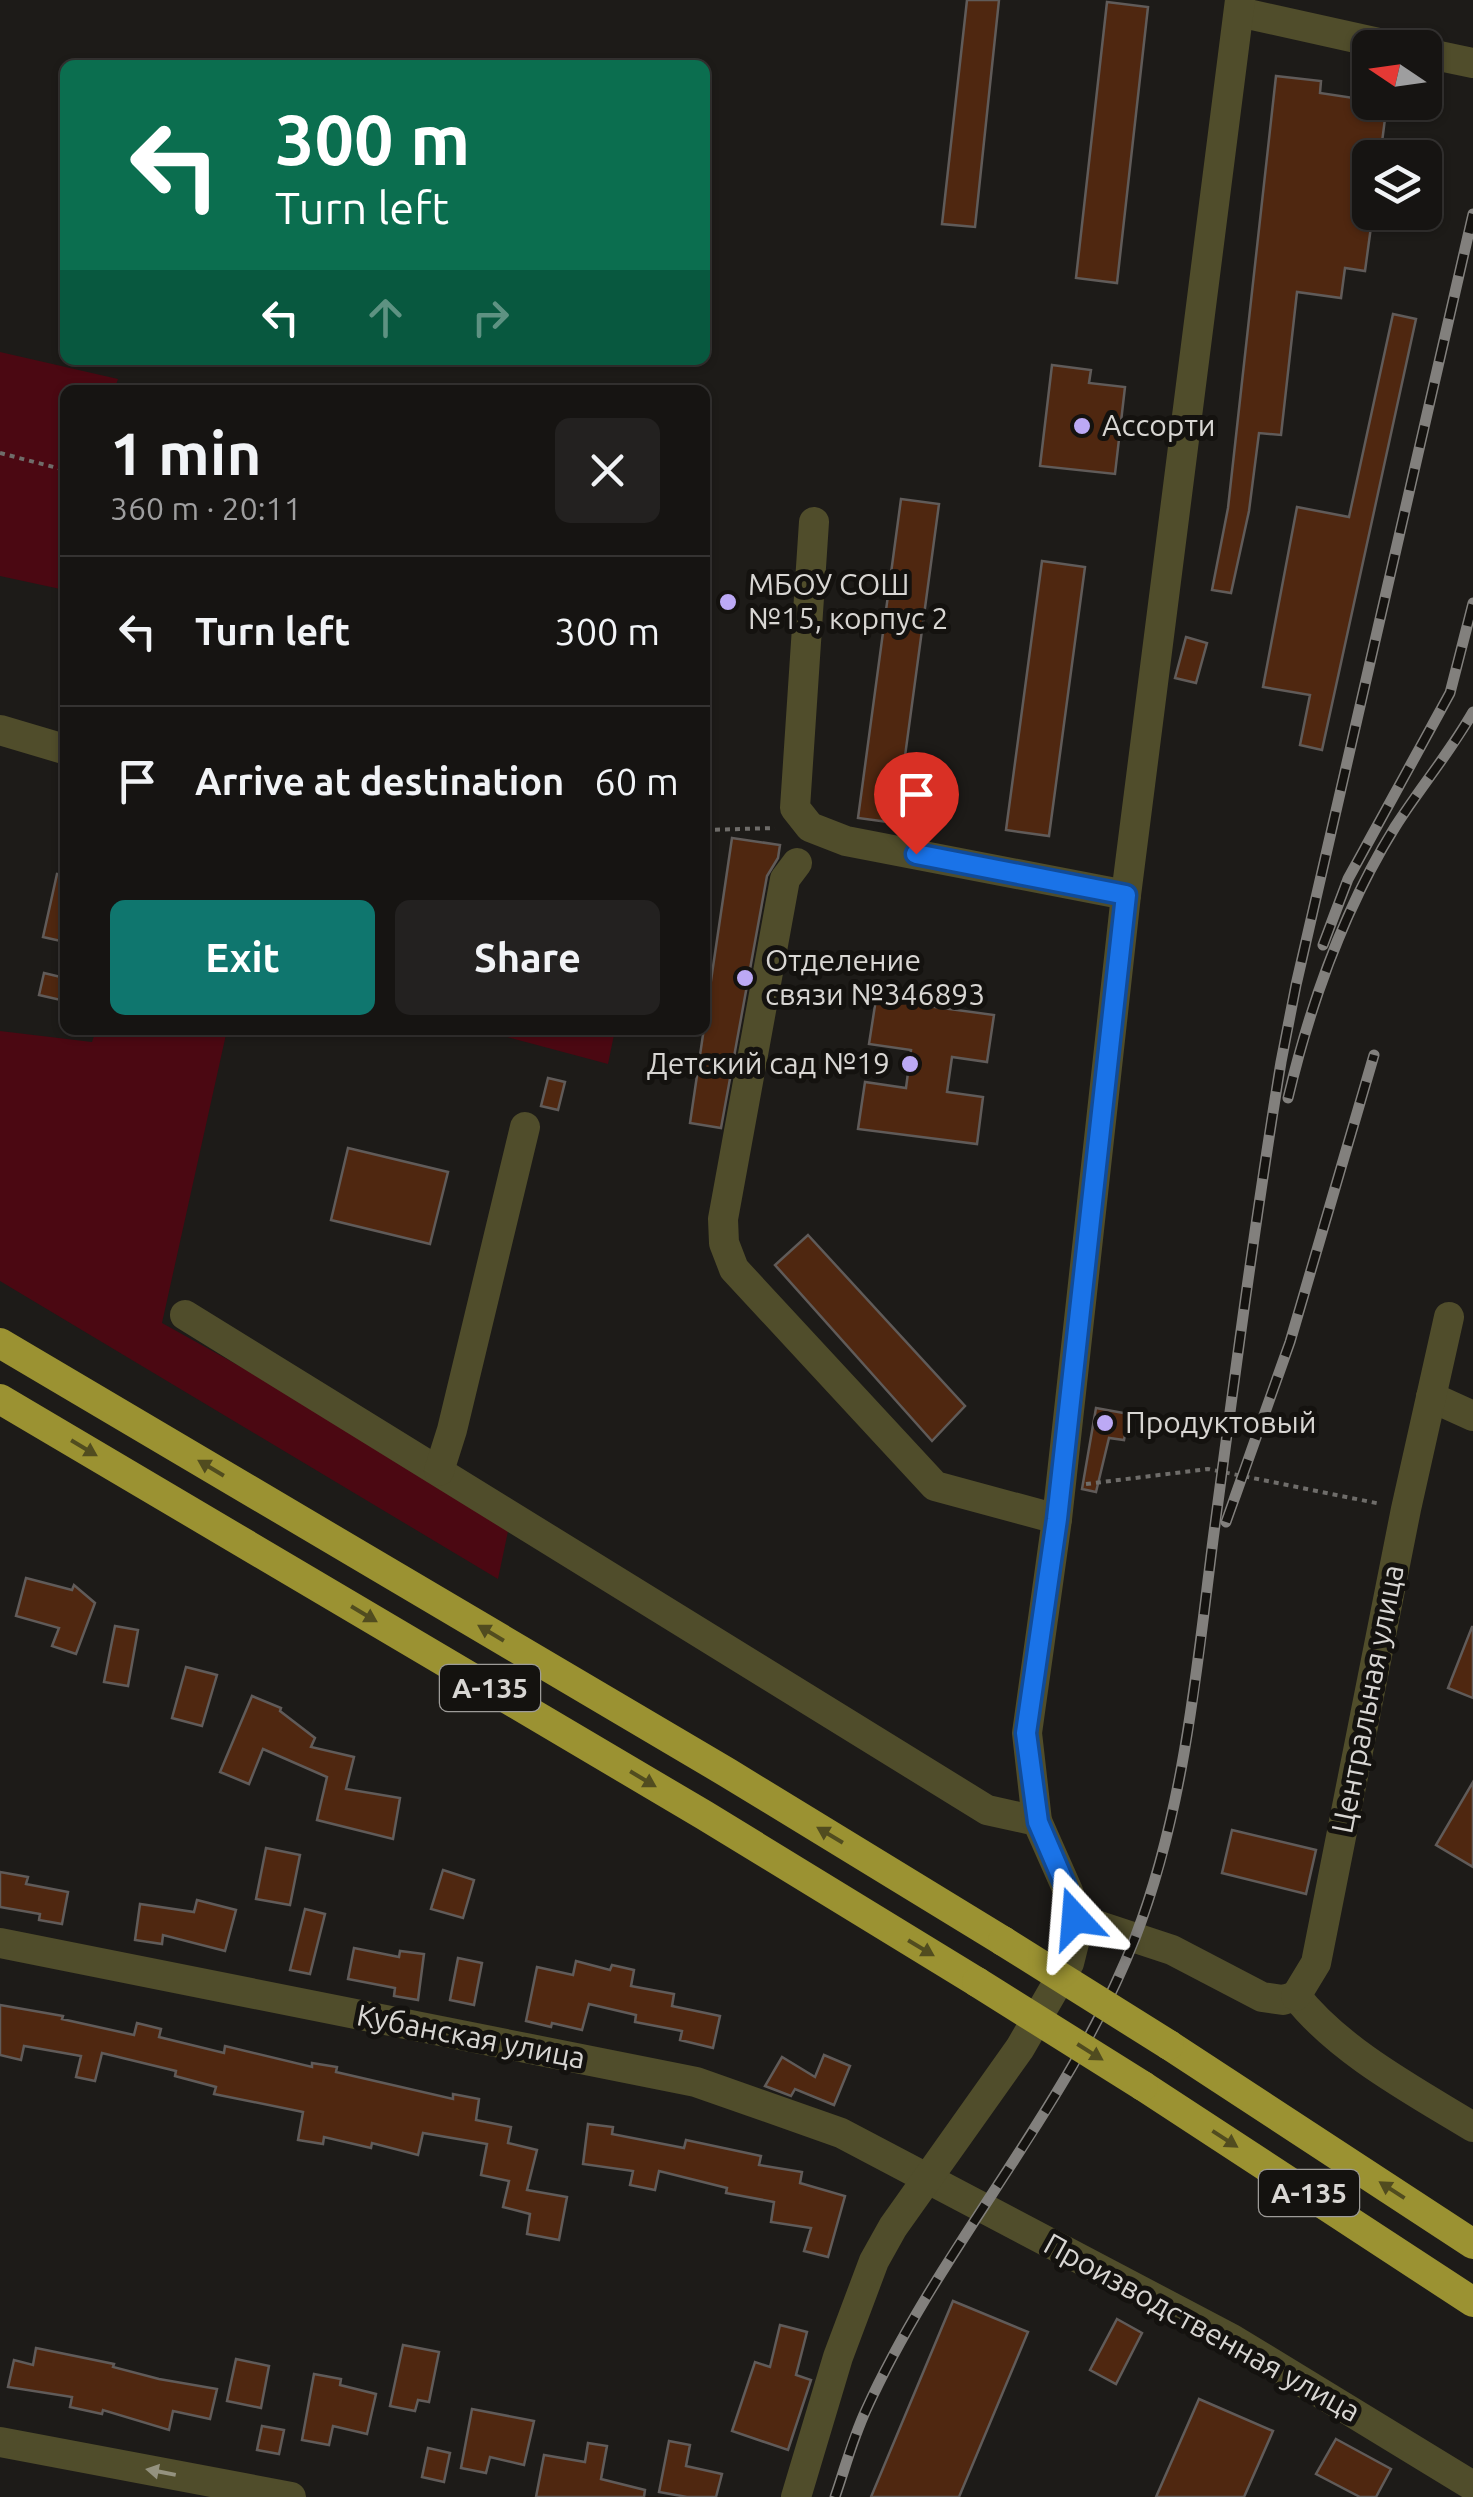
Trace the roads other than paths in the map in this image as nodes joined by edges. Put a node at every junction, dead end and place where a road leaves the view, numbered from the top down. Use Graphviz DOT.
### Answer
graph roads {
  1 [pos="1240,6"];
  2 [pos="1352,35"];
  3 [pos="1442,57"];
  4 [pos="1473,63"];
  5 [pos="814,522"];
  6 [pos="0,730"];
  7 [pos="60,748"];
  8 [pos="797,863"];
  9 [pos="1126,895"];
  10 [pos="525,1128"];
  11 [pos="185,1315"];
  12 [pos="1448,1317"];
  13 [pos="0,1342"];
  14 [pos="1431,1397"];
  15 [pos="0,1399"];
  16 [pos="1473,1416"];
  17 [pos="439,1471"];
  18 [pos="1057,1519"];
  19 [pos="1038,1822"];
  20 [pos="1075,1918"];
  21 [pos="0,1943"];
  22 [pos="1296,1996"];
  23 [pos="1473,2127"];
  24 [pos="927,2180"];
  25 [pos="1473,2244"];
  26 [pos="1473,2302"];
  27 [pos="0,2442"];
  28 [pos="1473,2486"];
  29 [pos="292,2497"];
  30 [pos="796,2497"];
  1 -- 2 [label="street"];
  1 -- 9 [label="street"];
  3 -- 4 [label="street"];
  5 -- 9 [label="street"];
  6 -- 7 [label="street"];
  8 -- 18 [label="street"];
  9 -- 18 [label="street"];
  10 -- 17 [label="street"];
  11 -- 17 [label="street"];
  12 -- 14 [label="street, Центральная улица"];
  25 -- 13 [label="highway, А-135, one-way, bridge"];
  14 -- 16 [label="street"];
  14 -- 22 [label="street, Центральная улица"];
  15 -- 26 [label="highway, А-135, one-way, bridge"];
  17 -- 19 [label="street"];
  18 -- 19 [label="street"];
  19 -- 20 [label="street"];
  20 -- 22 [label="street"];
  20 -- 24 [label="street"];
  21 -- 24 [label="street, Кубанская улица"];
  22 -- 23 [label="street"];
  24 -- 28 [label="street, Производственная улица"];
  24 -- 30 [label="street"];
  29 -- 27 [label="street, one-way"];
}
